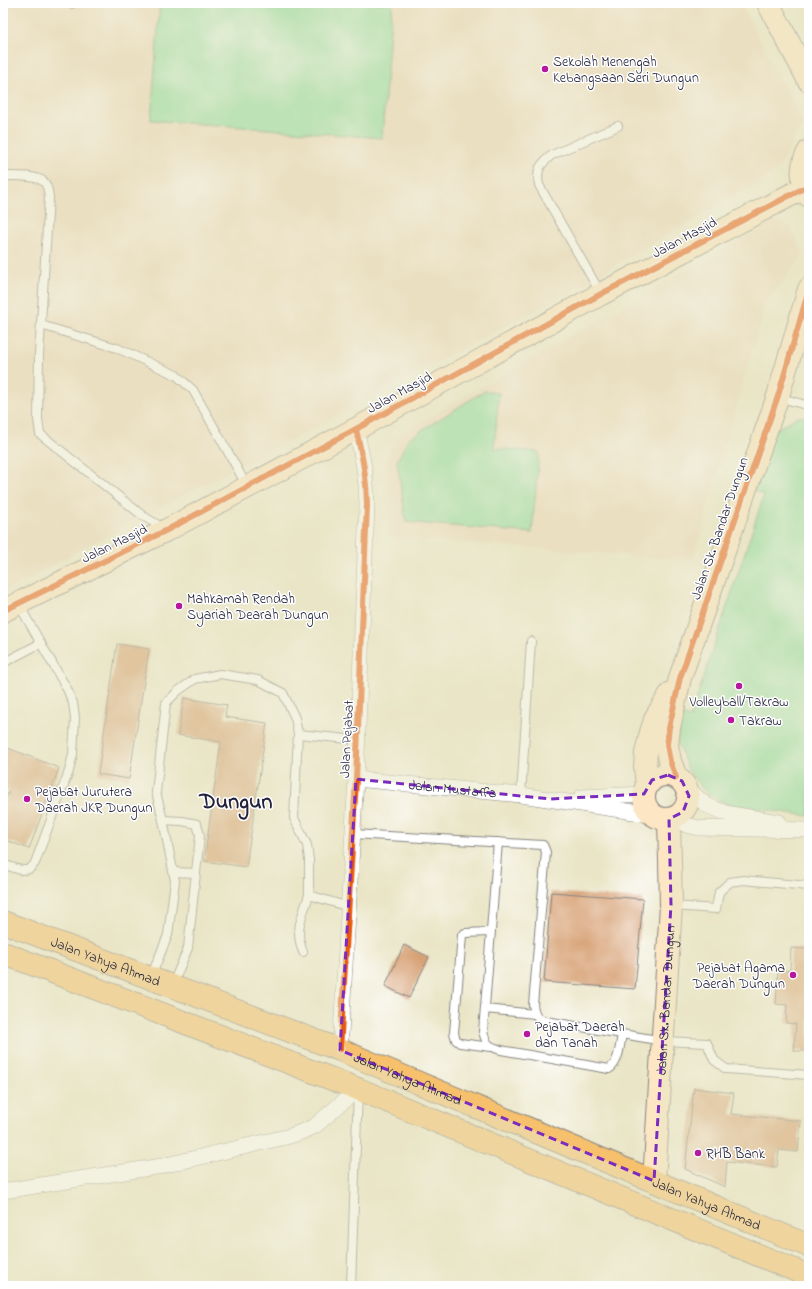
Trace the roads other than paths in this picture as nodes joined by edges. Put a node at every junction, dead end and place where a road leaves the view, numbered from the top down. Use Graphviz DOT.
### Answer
graph roads {
  1 [pos="768,3"];
  2 [pos="809,81"];
  3 [pos="618,126"];
  4 [pos="809,151"];
  5 [pos="3,176"];
  6 [pos="807,192"];
  7 [pos="809,289"];
  8 [pos="601,294"];
  9 [pos="41,325"];
  10 [pos="778,396"];
  11 [pos="809,406"];
  12 [pos="356,429"];
  13 [pos="247,488"];
  14 [pos="167,530"];
  15 [pos="11,608"];
  16 [pos="531,641"];
  17 [pos="41,643"];
  18 [pos="3,663"];
  19 [pos="680,678"];
  20 [pos="298,734"];
  21 [pos="358,740"];
  22 [pos="356,779"];
  23 [pos="681,782"];
  24 [pos="646,790"];
  25 [pos="521,795"];
  26 [pos="550,799"];
  27 [pos="667,817"];
  28 [pos="163,820"];
  29 [pos="809,828"];
  30 [pos="353,834"];
  31 [pos="498,842"];
  32 [pos="3,864"];
  33 [pos="173,872"];
  34 [pos="196,873"];
  35 [pos="809,886"];
  36 [pos="309,895"];
  37 [pos="671,905"];
  38 [pos="348,907"];
  39 [pos="3,922"];
  40 [pos="490,932"];
  41 [pos="303,952"];
  42 [pos="3,953"];
  43 [pos="150,978"];
  44 [pos="172,986"];
  45 [pos="485,1009"];
  46 [pos="534,1014"];
  47 [pos="622,1034"];
  48 [pos="663,1041"];
  49 [pos="491,1047"];
  50 [pos="340,1050"];
  51 [pos="809,1075"];
  52 [pos="358,1090"];
  53 [pos="654,1181"];
  54 [pos="3,1191"];
  55 [pos="809,1246"];
  56 [pos="809,1276"];
  57 [pos="351,1286"];
  1 -- 2 [label="street"];
  3 -- 8 [label="lane"];
  4 -- 6 [label="street"];
  5 -- 9 [label="lane"];
  6 -- 8 [label="street, Jalan Masjid"];
  7 -- 10 [label="street, Jalan Sk. Bandar Dungun"];
  8 -- 12 [label="street, Jalan Masjid"];
  9 -- 13 [label="lane"];
  9 -- 14 [label="lane"];
  10 -- 11 [label="lane"];
  10 -- 19 [label="street, Jalan Sk. Bandar Dungun"];
  12 -- 13 [label="street, Jalan Masjid"];
  12 -- 21 [label="street, Jalan Pejabat"];
  13 -- 14 [label="street, Jalan Masjid"];
  14 -- 15 [label="street, Jalan Masjid"];
  15 -- 17 [label="lane"];
  16 -- 25 [label="lane"];
  17 -- 18 [label="lane"];
  17 -- 32 [label="lane"];
  19 -- 23 [label="street, Jalan Sk. Bandar Dungun"];
  19 -- 24 [label="street, Jalan Sk. Bandar Dungun"];
  20 -- 21 [label="lane"];
  20 -- 28 [label="lane"];
  20 -- 36 [label="lane"];
  21 -- 22 [label="street, Jalan Pejabat"];
  22 -- 25 [label="street, Jalan Mustaffa"];
  22 -- 30 [label="street, Jalan Pejabat"];
  23 -- 24 [label="street"];
  23 -- 27 [label="street"];
  23 -- 29 [label="street, Jalan Mustaffa"];
  24 -- 26 [label="street, Jalan Mustaffa"];
  24 -- 27 [label="street"];
  25 -- 26 [label="street, Jalan Mustaffa"];
  26 -- 27 [label="street, Jalan Mustaffa"];
  27 -- 29 [label="street, Jalan Mustaffa"];
  27 -- 37 [label="street, Jalan Sk. Bandar Dungun"];
  28 -- 33 [label="lane"];
  28 -- 34 [label="lane"];
  30 -- 31 [label="lane"];
  30 -- 38 [label="street, Jalan Pejabat"];
  31 -- 40 [label="lane"];
  31 -- 46 [label="lane"];
  33 -- 34 [label="lane"];
  33 -- 43 [label="lane"];
  34 -- 44 [label="lane"];
  35 -- 37 [label="lane"];
  36 -- 38 [label="lane"];
  36 -- 41 [label="lane"];
  37 -- 48 [label="street, Jalan Sk. Bandar Dungun"];
  38 -- 50 [label="street, Jalan Pejabat"];
  39 -- 43 [label="main road, Jalan Yahya Ahmad"];
  40 -- 45 [label="lane"];
  40 -- 49 [label="lane"];
  42 -- 52 [label="main road, Jalan Yahya Ahmad"];
  43 -- 44 [label="main road, Jalan Yahya Ahmad"];
  44 -- 50 [label="main road, Jalan Yahya Ahmad"];
  45 -- 46 [label="lane"];
  45 -- 49 [label="lane"];
  46 -- 47 [label="lane"];
  47 -- 48 [label="lane"];
  47 -- 49 [label="lane"];
  48 -- 51 [label="lane"];
  48 -- 53 [label="street, Jalan Sk. Bandar Dungun"];
  50 -- 53 [label="main road, Jalan Yahya Ahmad"];
  52 -- 54 [label="street"];
  52 -- 56 [label="main road, Jalan Yahya Ahmad"];
  52 -- 57 [label="lane"];
  53 -- 55 [label="main road, Jalan Yahya Ahmad"];
}
